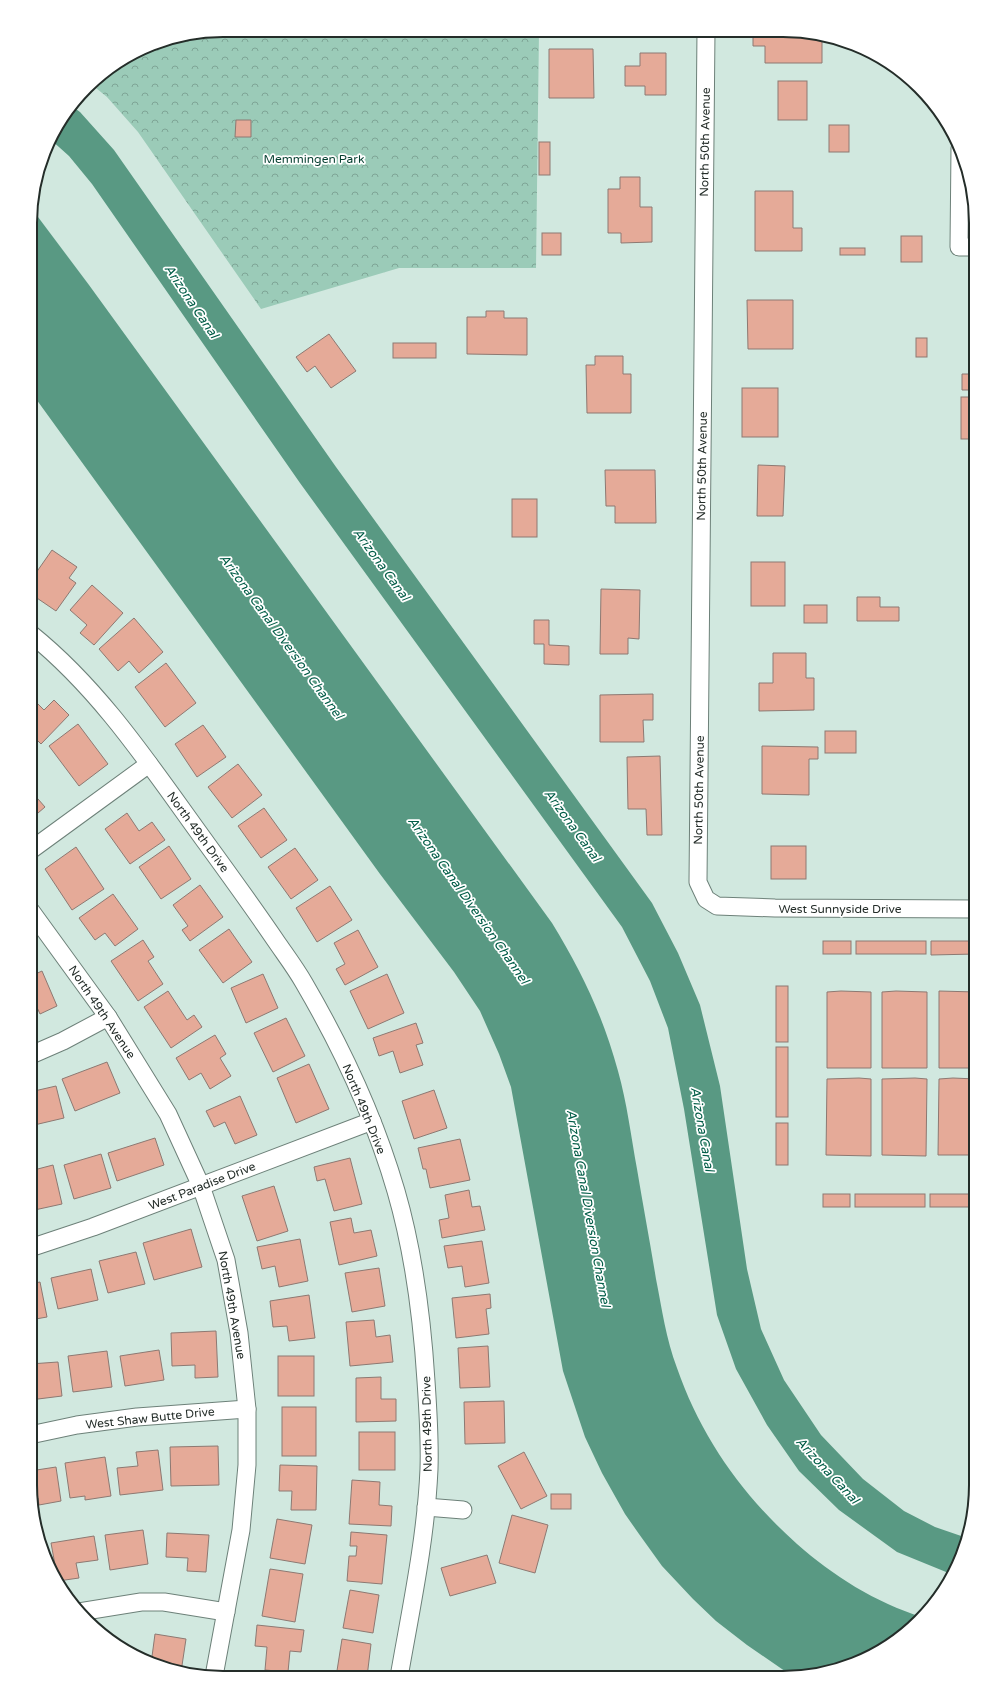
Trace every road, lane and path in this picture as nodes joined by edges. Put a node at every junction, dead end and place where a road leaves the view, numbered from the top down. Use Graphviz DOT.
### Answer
graph roads {
  1 [pos="706,37"];
  2 [pos="960,165"];
  3 [pos="969,247"];
  4 [pos="37,639"];
  5 [pos="149,764"];
  6 [pos="37,846"];
  7 [pos="706,900"];
  8 [pos="969,909"];
  9 [pos="37,919"];
  10 [pos="108,1017"];
  11 [pos="37,1052"];
  12 [pos="372,1121"];
  13 [pos="201,1186"];
  14 [pos="37,1246"];
  15 [pos="247,1409"];
  16 [pos="37,1434"];
  17 [pos="426,1507"];
  18 [pos="463,1510"];
  19 [pos="86,1611"];
  20 [pos="226,1612"];
  21 [pos="215,1671"];
  22 [pos="400,1671"];
  1 -- 7 [label="street, North 50th Avenue"];
  2 -- 3 [label="street"];
  4 -- 5 [label="street, North 49th Drive"];
  5 -- 6 [label="street"];
  5 -- 12 [label="street, North 49th Drive"];
  7 -- 8 [label="street, West Sunnyside Drive"];
  9 -- 10 [label="street, North 49th Avenue"];
  10 -- 11 [label="street"];
  10 -- 13 [label="street, North 49th Avenue"];
  12 -- 13 [label="street, West Paradise Drive"];
  12 -- 17 [label="street, North 49th Drive"];
  13 -- 14 [label="street, West Paradise Drive"];
  13 -- 15 [label="street, North 49th Avenue"];
  15 -- 16 [label="street, West Shaw Butte Drive"];
  15 -- 20 [label="street, North 49th Avenue"];
  17 -- 18 [label="street"];
  17 -- 22 [label="street, North 49th Drive"];
  19 -- 20 [label="street"];
  20 -- 21 [label="street, North 49th Avenue"];
}
